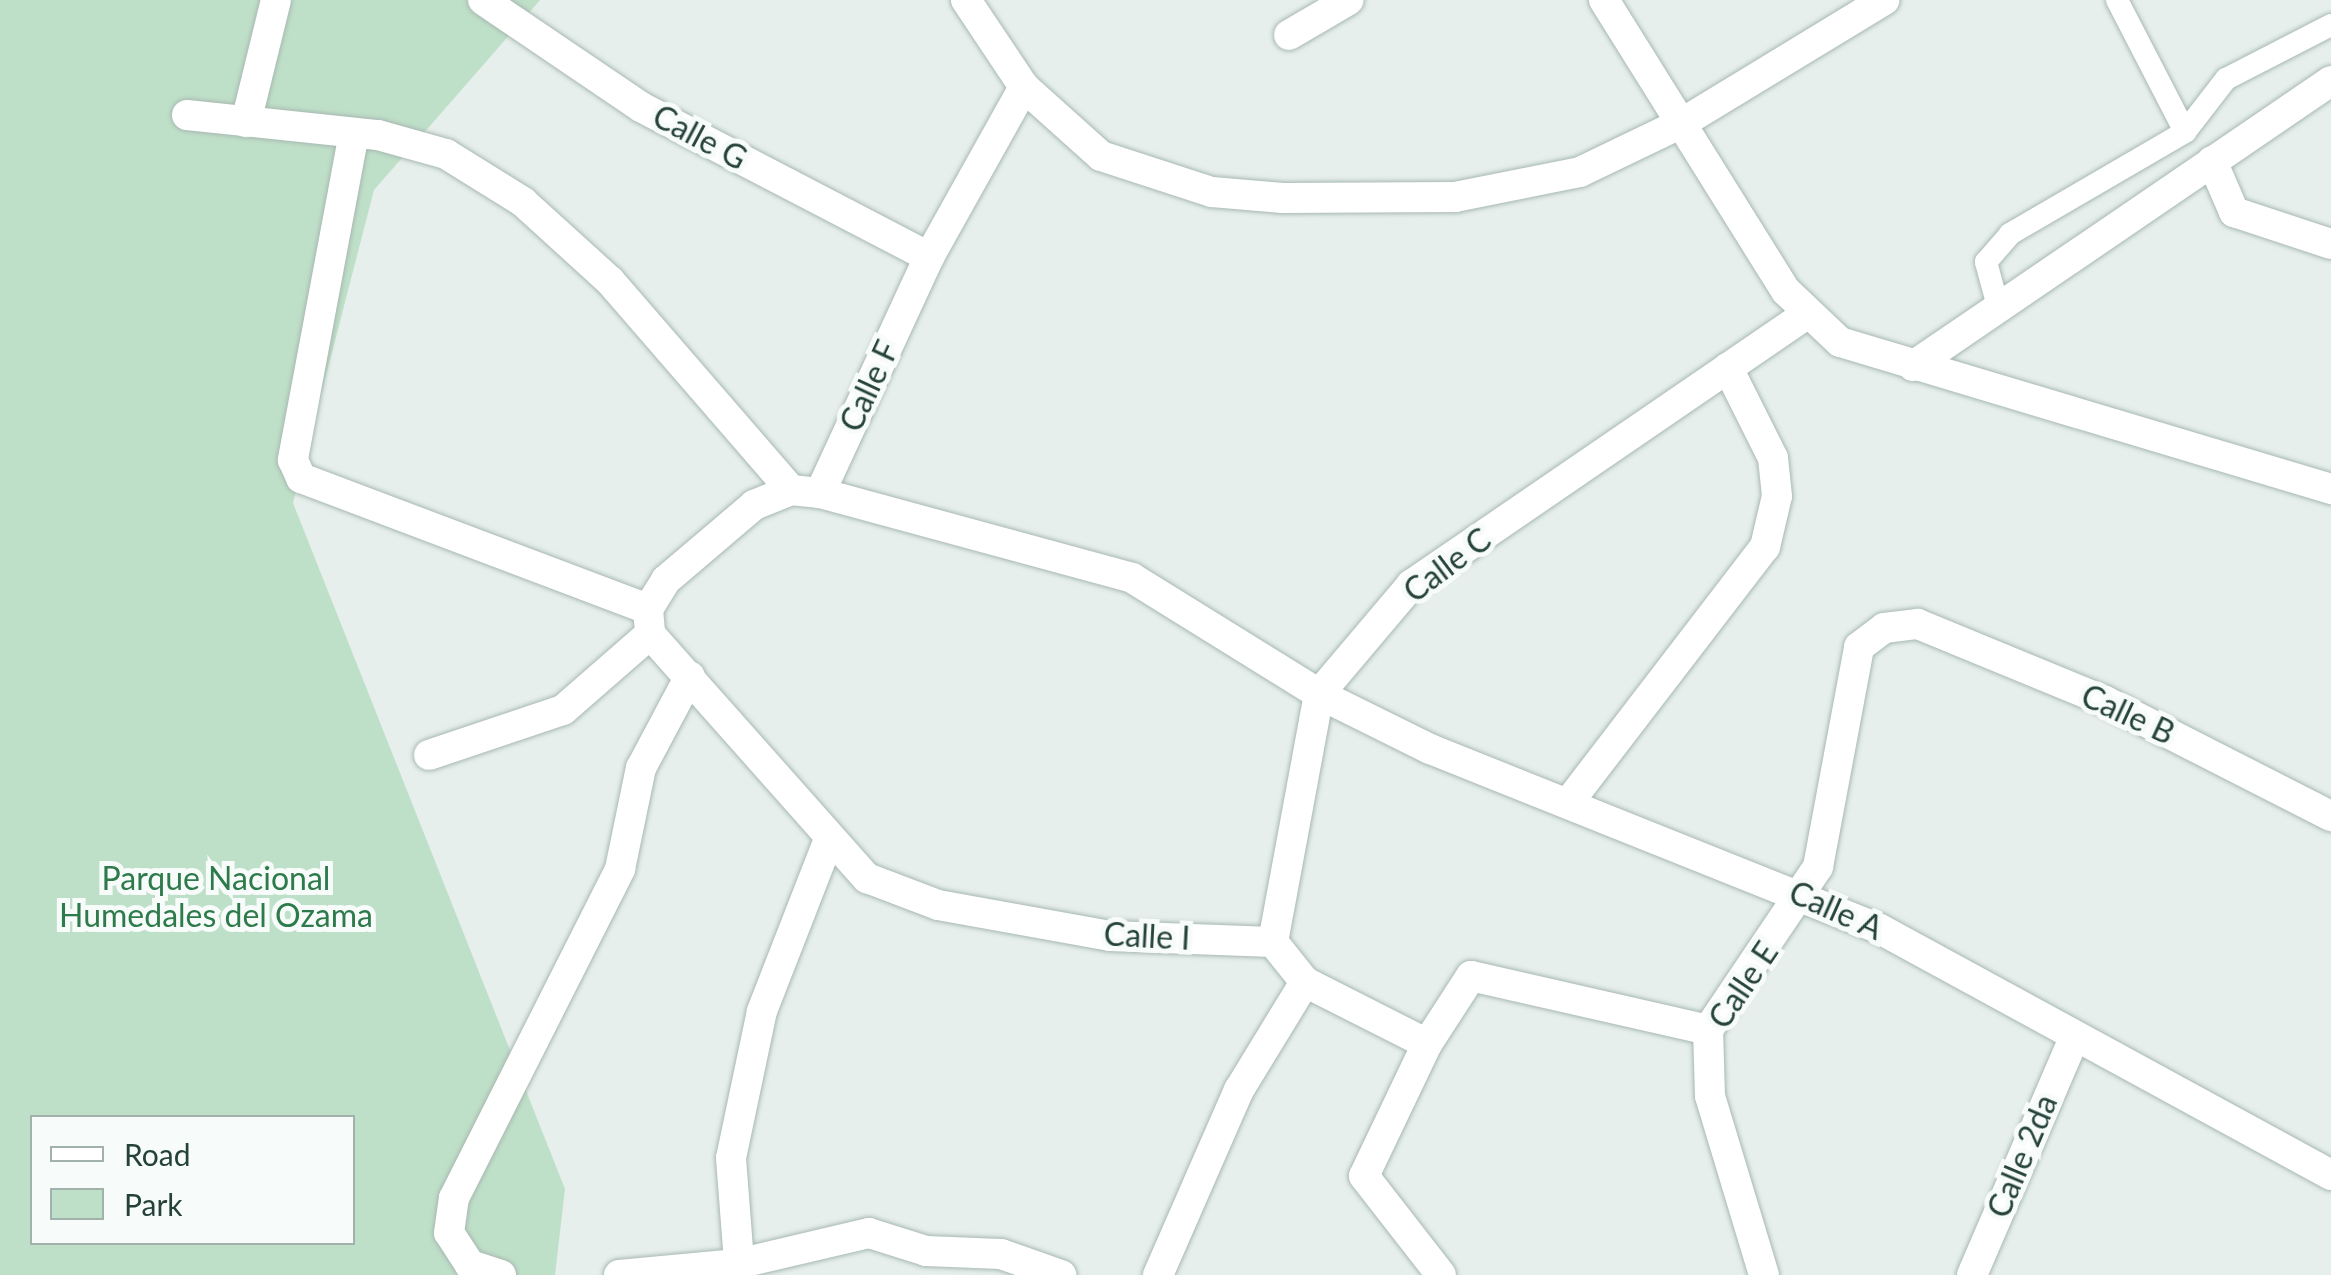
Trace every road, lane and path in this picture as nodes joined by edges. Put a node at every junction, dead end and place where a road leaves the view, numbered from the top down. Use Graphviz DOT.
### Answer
graph roads {
  1 [pos="276,0"];
  2 [pos="483,0"];
  3 [pos="966,0"];
  4 [pos="1349,0"];
  5 [pos="1604,0"];
  6 [pos="1884,0"];
  7 [pos="2116,0"];
  8 [pos="540,14"];
  9 [pos="2331,25"];
  10 [pos="1289,36"];
  11 [pos="2331,81"];
  12 [pos="1024,87"];
  13 [pos="186,116"];
  14 [pos="246,122"];
  15 [pos="1682,124"];
  16 [pos="2185,132"];
  17 [pos="354,133"];
  18 [pos="2212,162"];
  19 [pos="2331,244"];
  20 [pos="929,257"];
  21 [pos="1999,310"];
  22 [pos="1804,316"];
  23 [pos="1913,366"];
  24 [pos="1728,368"];
  25 [pos="2331,489"];
  26 [pos="806,492"];
  27 [pos="649,622"];
  28 [pos="1918,624"];
  29 [pos="690,676"];
  30 [pos="1318,694"];
  31 [pos="429,755"];
  32 [pos="1569,802"];
  33 [pos="2331,816"];
  34 [pos="828,842"];
  35 [pos="1807,895"];
  36 [pos="1273,942"];
  37 [pos="1305,982"];
  38 [pos="1708,1030"];
  39 [pos="2074,1038"];
  40 [pos="1427,1044"];
  41 [pos="2331,1175"];
  42 [pos="955,1265"];
  43 [pos="739,1270"];
  44 [pos="502,1275"];
  45 [pos="618,1275"];
  46 [pos="1061,1275"];
  47 [pos="1158,1275"];
  48 [pos="1442,1275"];
  49 [pos="1764,1275"];
  50 [pos="1972,1275"];
  1 -- 14 [label="street"];
  2 -- 8 [label="street, Calle G"];
  3 -- 12 [label="street"];
  4 -- 10 [label="street"];
  5 -- 15 [label="street"];
  6 -- 15 [label="street"];
  7 -- 16 [label="lane"];
  8 -- 20 [label="street, Calle G"];
  9 -- 16 [label="lane"];
  11 -- 18 [label="street"];
  12 -- 15 [label="street"];
  12 -- 20 [label="street, Calle F"];
  13 -- 14 [label="street"];
  14 -- 17 [label="street"];
  15 -- 22 [label="street"];
  16 -- 21 [label="lane"];
  17 -- 26 [label="street"];
  17 -- 27 [label="street"];
  18 -- 19 [label="street"];
  18 -- 21 [label="street"];
  20 -- 26 [label="street, Calle F"];
  21 -- 23 [label="street"];
  22 -- 23 [label="street"];
  22 -- 24 [label="street, Calle C"];
  23 -- 25 [label="street"];
  24 -- 30 [label="street, Calle C"];
  24 -- 32 [label="street"];
  26 -- 27 [label="street"];
  26 -- 30 [label="street, Calle A"];
  27 -- 29 [label="street, Calle I"];
  27 -- 31 [label="street"];
  28 -- 33 [label="street, Calle B"];
  28 -- 35 [label="street, Calle E"];
  29 -- 34 [label="street, Calle I"];
  29 -- 44 [label="street"];
  30 -- 32 [label="street, Calle A"];
  30 -- 36 [label="street"];
  32 -- 35 [label="street, Calle A"];
  34 -- 36 [label="street, Calle I"];
  34 -- 43 [label="street"];
  35 -- 38 [label="street, Calle E"];
  35 -- 39 [label="street, Calle A"];
  36 -- 37 [label="street"];
  37 -- 40 [label="street"];
  37 -- 47 [label="street"];
  38 -- 40 [label="street"];
  38 -- 49 [label="street, Calle E"];
  39 -- 41 [label="street, Calle A"];
  39 -- 50 [label="street, Calle 2da"];
  40 -- 48 [label="street"];
  42 -- 43 [label="street"];
  42 -- 46 [label="street"];
  43 -- 45 [label="street"];
}
